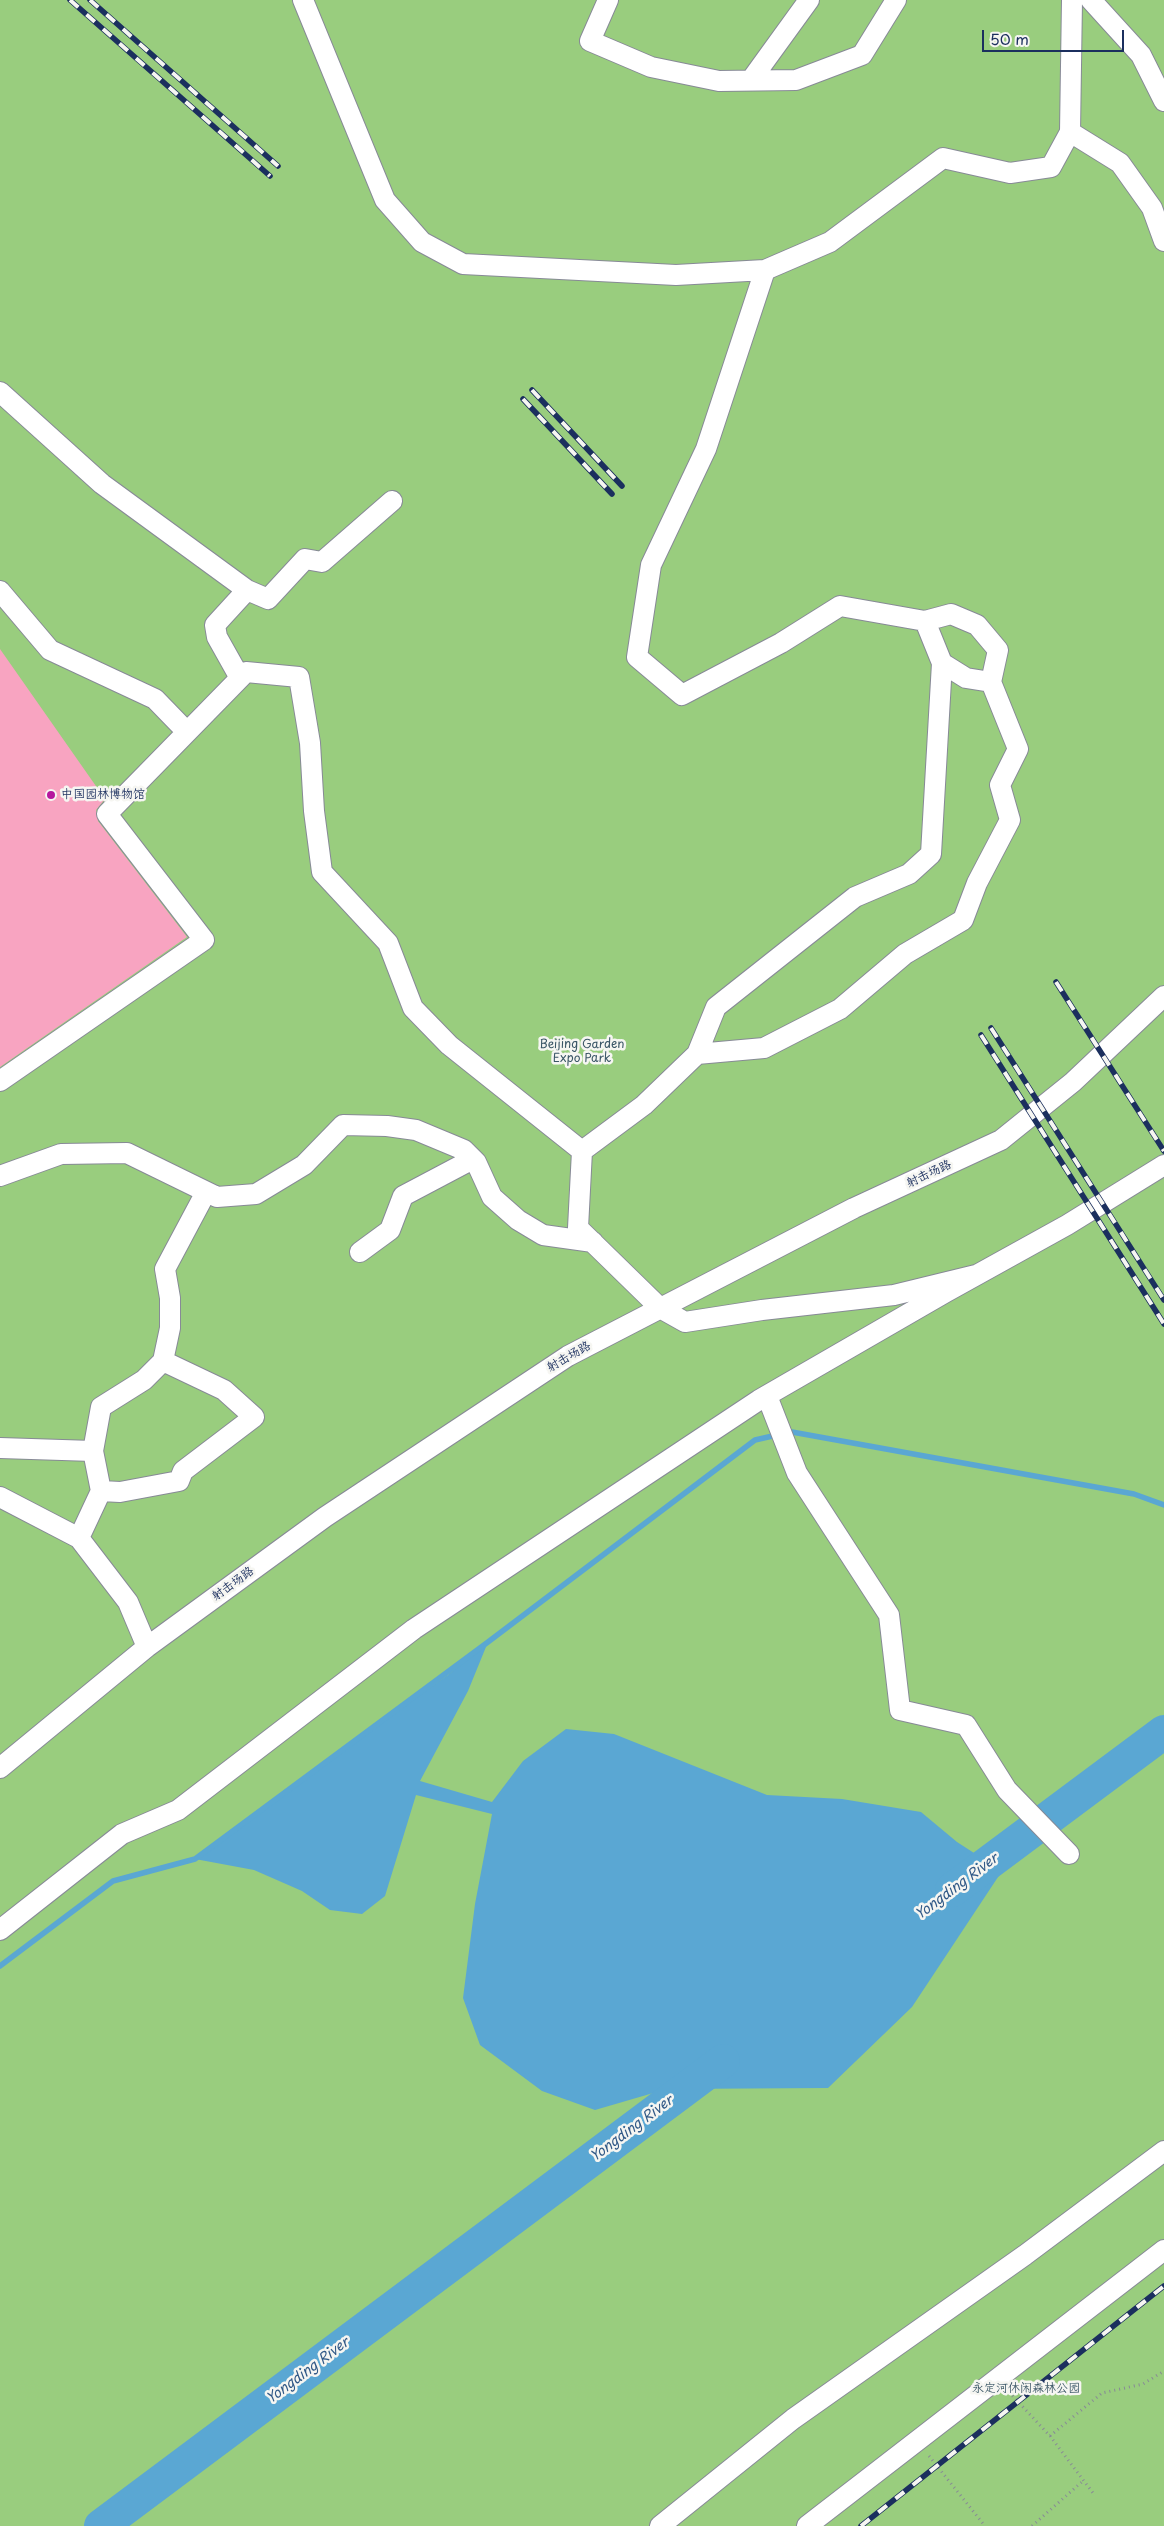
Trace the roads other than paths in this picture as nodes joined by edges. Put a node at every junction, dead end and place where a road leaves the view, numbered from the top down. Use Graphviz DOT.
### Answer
graph roads {
  1 [pos="303,0"];
  2 [pos="608,0"];
  3 [pos="809,0"];
  4 [pos="896,0"];
  5 [pos="1072,0"];
  6 [pos="1092,0"];
  7 [pos="751,80"];
  8 [pos="1164,102"];
  9 [pos="1070,132"];
  10 [pos="1164,241"];
  11 [pos="765,270"];
  12 [pos="0,392"];
  13 [pos="392,501"];
  14 [pos="247,590"];
  15 [pos="0,592"];
  16 [pos="926,621"];
  17 [pos="942,663"];
  18 [pos="240,678"];
  19 [pos="991,682"];
  20 [pos="187,732"];
  21 [pos="1164,996"];
  22 [pos="697,1054"];
  23 [pos="0,1081"];
  24 [pos="582,1150"];
  25 [pos="473,1159"];
  26 [pos="1164,1165"];
  27 [pos="0,1176"];
  28 [pos="206,1192"];
  29 [pos="593,1242"];
  30 [pos="360,1252"];
  31 [pos="976,1275"];
  32 [pos="660,1308"];
  33 [pos="164,1361"];
  34 [pos="767,1396"];
  35 [pos="0,1448"];
  36 [pos="93,1451"];
  37 [pos="101,1491"];
  38 [pos="0,1497"];
  39 [pos="79,1538"];
  40 [pos="147,1647"];
  41 [pos="0,1768"];
  42 [pos="1069,1854"];
  43 [pos="0,1930"];
  44 [pos="1164,2150"];
  45 [pos="1164,2250"];
  46 [pos="660,2526"];
  47 [pos="807,2526"];
  1 -- 11 [label="street"];
  2 -- 7 [label="street"];
  3 -- 7 [label="street"];
  4 -- 7 [label="street"];
  5 -- 9 [label="street"];
  6 -- 8 [label="street"];
  9 -- 10 [label="street"];
  9 -- 11 [label="street"];
  11 -- 16 [label="street"];
  12 -- 14 [label="street"];
  13 -- 14 [label="street"];
  14 -- 18 [label="street"];
  15 -- 20 [label="street"];
  16 -- 17 [label="street"];
  16 -- 19 [label="street"];
  17 -- 19 [label="street"];
  17 -- 22 [label="street"];
  18 -- 20 [label="street"];
  18 -- 24 [label="street"];
  19 -- 22 [label="street"];
  20 -- 23 [label="street"];
  21 -- 32 [label="street, 射击场路"];
  22 -- 24 [label="street"];
  24 -- 29 [label="street"];
  25 -- 28 [label="street"];
  25 -- 29 [label="street"];
  25 -- 30 [label="street"];
  26 -- 31 [label="street"];
  27 -- 28 [label="street"];
  28 -- 33 [label="street"];
  29 -- 32 [label="street"];
  31 -- 32 [label="street"];
  31 -- 34 [label="street"];
  32 -- 40 [label="street, 射击场路"];
  33 -- 36 [label="street"];
  33 -- 37 [label="street"];
  34 -- 42 [label="street"];
  34 -- 43 [label="street"];
  35 -- 36 [label="street"];
  36 -- 37 [label="street"];
  37 -- 39 [label="street"];
  38 -- 39 [label="street"];
  39 -- 40 [label="street"];
  40 -- 41 [label="street, 射击场路"];
  44 -- 46 [label="street"];
  45 -- 47 [label="street"];
}
